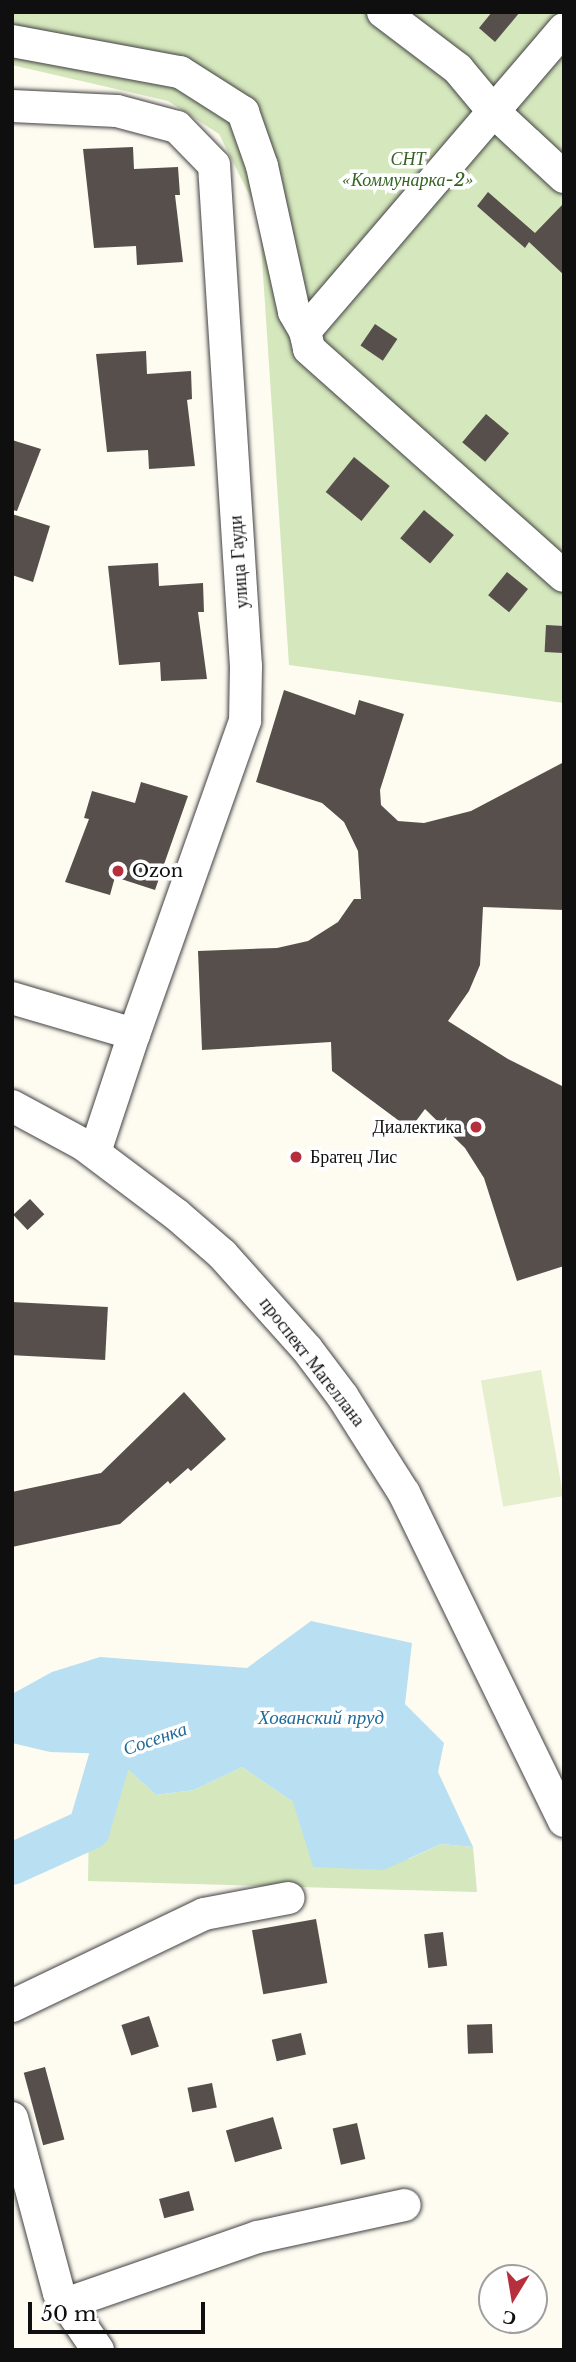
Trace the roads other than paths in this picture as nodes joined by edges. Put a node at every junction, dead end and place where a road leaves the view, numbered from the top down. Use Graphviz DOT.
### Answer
graph roads {
  1 [pos="383,12"];
  2 [pos="564,29"];
  3 [pos="12,41"];
  4 [pos="12,106"];
  5 [pos="493,111"];
  6 [pos="564,177"];
  7 [pos="305,331"];
  8 [pos="564,576"];
  9 [pos="12,998"];
  10 [pos="134,1034"];
  11 [pos="12,1106"];
  12 [pos="95,1152"];
  13 [pos="564,1821"];
  14 [pos="289,1898"];
  15 [pos="12,2006"];
  16 [pos="12,2118"];
  17 [pos="405,2205"];
  18 [pos="68,2303"];
  19 [pos="98,2350"];
  1 -- 5 [label="street"];
  2 -- 5 [label="street"];
  3 -- 7 [label="street"];
  4 -- 10 [label="street, улица Гауди"];
  5 -- 6 [label="street"];
  5 -- 7 [label="street"];
  7 -- 8 [label="street"];
  9 -- 10 [label="street"];
  10 -- 12 [label="street, улица Гауди"];
  11 -- 12 [label="street, проспект Магеллана"];
  12 -- 13 [label="street, проспект Магеллана"];
  14 -- 15 [label="street"];
  16 -- 18 [label="street"];
  17 -- 18 [label="street"];
  18 -- 19 [label="street"];
}
